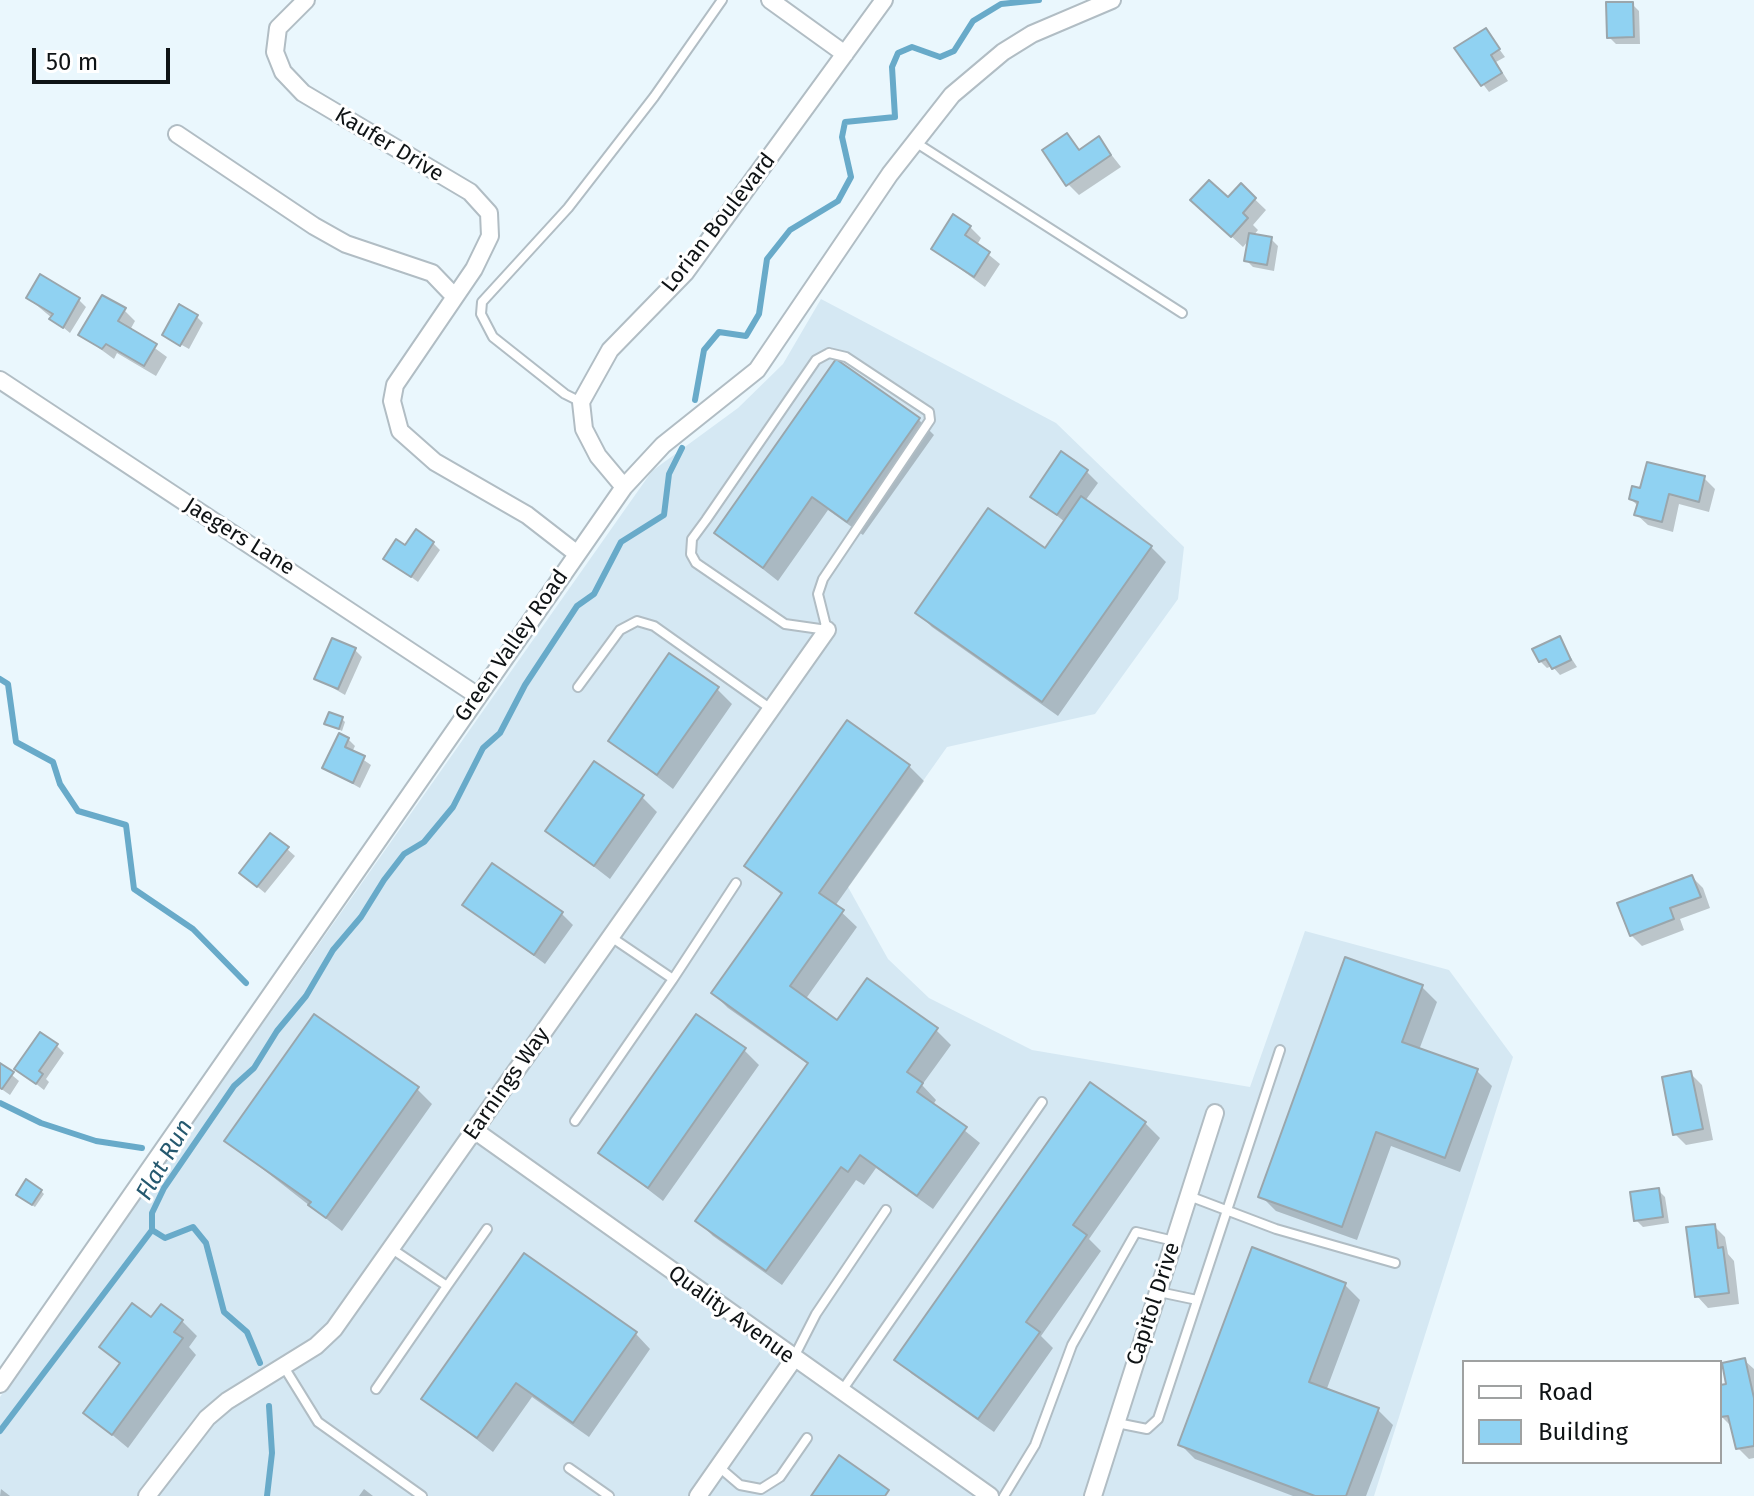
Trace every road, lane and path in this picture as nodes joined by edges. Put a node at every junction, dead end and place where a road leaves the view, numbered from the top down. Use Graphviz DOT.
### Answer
graph roads {
  1 [pos="306,0"];
  2 [pos="722,0"];
  3 [pos="770,0"];
  4 [pos="884,0"];
  5 [pos="1112,0"];
  6 [pos="845,54"];
  7 [pos="177,134"];
  8 [pos="914,141"];
  9 [pos="455,297"];
  10 [pos="1182,313"];
  11 [pos="0,380"];
  12 [pos="581,402"];
  13 [pos="624,487"];
  14 [pos="576,553"];
  15 [pos="827,630"];
  16 [pos="578,687"];
  17 [pos="478,696"];
  18 [pos="771,709"];
  19 [pos="736,883"];
  20 [pos="611,937"];
  21 [pos="673,979"];
  22 [pos="1280,1050"];
  23 [pos="1042,1102"];
  24 [pos="1215,1113"];
  25 [pos="575,1121"];
  26 [pos="474,1130"];
  27 [pos="1188,1196"];
  28 [pos="1227,1209"];
  29 [pos="886,1210"];
  30 [pos="487,1229"];
  31 [pos="1174,1241"];
  32 [pos="392,1249"];
  33 [pos="1395,1263"];
  34 [pos="447,1286"];
  35 [pos="1158,1292"];
  36 [pos="1197,1300"];
  37 [pos="793,1360"];
  38 [pos="284,1367"];
  39 [pos="0,1384"];
  40 [pos="376,1389"];
  41 [pos="840,1392"];
  42 [pos="1116,1422"];
  43 [pos="807,1438"];
  44 [pos="718,1467"];
  45 [pos="569,1468"];
  46 [pos="147,1496"];
  47 [pos="422,1496"];
  48 [pos="609,1496"];
  49 [pos="698,1496"];
  50 [pos="990,1496"];
  51 [pos="1004,1496"];
  52 [pos="1093,1496"];
  1 -- 9 [label="street, Kaufer Drive"];
  2 -- 12 [label="lane"];
  3 -- 6 [label="street"];
  4 -- 6 [label="street, Lorian Boulevard"];
  5 -- 8 [label="street, Green Valley Road"];
  6 -- 12 [label="street, Lorian Boulevard"];
  7 -- 9 [label="street"];
  8 -- 10 [label="lane"];
  8 -- 13 [label="street, Green Valley Road"];
  9 -- 14 [label="street, Kaufer Drive"];
  11 -- 17 [label="street, Jaegers Lane"];
  12 -- 13 [label="street"];
  13 -- 14 [label="street, Green Valley Road"];
  14 -- 17 [label="street, Green Valley Road"];
  15 -- 15 [label="lane"];
  15 -- 18 [label="street, Earnings Way"];
  16 -- 18 [label="lane"];
  17 -- 39 [label="street, Green Valley Road"];
  18 -- 20 [label="street, Earnings Way"];
  19 -- 21 [label="lane"];
  20 -- 21 [label="lane"];
  20 -- 26 [label="street, Earnings Way"];
  21 -- 25 [label="lane"];
  22 -- 28 [label="lane"];
  23 -- 41 [label="lane"];
  24 -- 27 [label="street, Capitol Drive"];
  26 -- 32 [label="street, Earnings Way"];
  26 -- 37 [label="street, Quality Avenue"];
  27 -- 28 [label="lane"];
  27 -- 31 [label="street, Capitol Drive"];
  28 -- 33 [label="lane"];
  28 -- 36 [label="lane"];
  29 -- 37 [label="lane"];
  30 -- 34 [label="lane"];
  31 -- 35 [label="street, Capitol Drive"];
  31 -- 51 [label="lane"];
  32 -- 34 [label="lane"];
  32 -- 38 [label="street, Earnings Way"];
  34 -- 40 [label="lane"];
  35 -- 36 [label="lane"];
  35 -- 42 [label="street, Capitol Drive"];
  36 -- 42 [label="lane"];
  37 -- 41 [label="street, Quality Avenue"];
  37 -- 44 [label="street"];
  38 -- 46 [label="street, Earnings Way"];
  38 -- 47 [label="lane"];
  41 -- 50 [label="street, Quality Avenue"];
  42 -- 52 [label="street, Capitol Drive"];
  43 -- 44 [label="lane"];
  44 -- 49 [label="street"];
  45 -- 48 [label="lane"];
}
